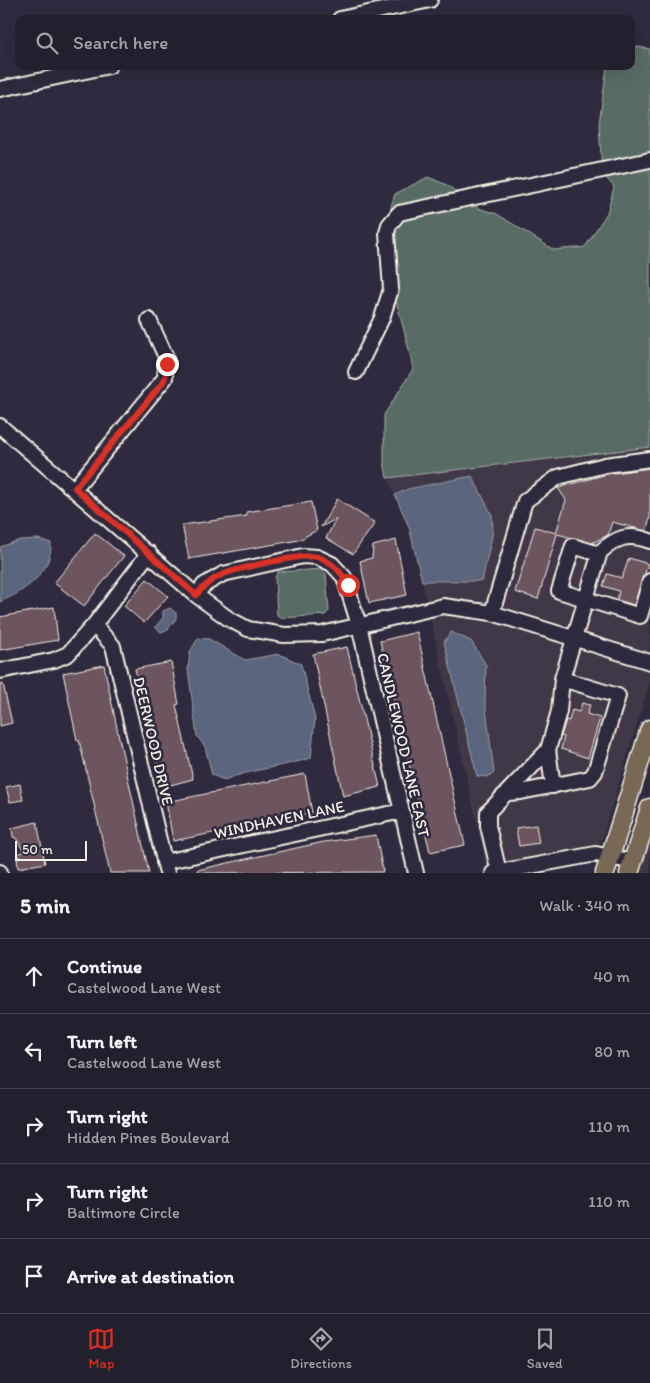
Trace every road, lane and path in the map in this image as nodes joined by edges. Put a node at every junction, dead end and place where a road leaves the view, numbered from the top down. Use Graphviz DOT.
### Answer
graph roads {
  1 [pos="430,0"];
  2 [pos="359,15"];
  3 [pos="90,70"];
  4 [pos="0,89"];
  5 [pos="650,160"];
  6 [pos="149,320"];
  7 [pos="356,372"];
  8 [pos="0,426"];
  9 [pos="650,459"];
  10 [pos="75,488"];
  11 [pos="650,541"];
  12 [pos="149,553"];
  13 [pos="599,554"];
  14 [pos="650,581"];
  15 [pos="196,595"];
  16 [pos="586,598"];
  17 [pos="492,613"];
  18 [pos="94,625"];
  19 [pos="358,625"];
  20 [pos="574,638"];
  21 [pos="650,662"];
  22 [pos="0,671"];
  23 [pos="562,679"];
  24 [pos="650,729"];
  25 [pos="548,750"];
  26 [pos="553,786"];
  27 [pos="508,792"];
  28 [pos="650,808"];
  29 [pos="402,811"];
  30 [pos="610,855"];
  31 [pos="165,867"];
  32 [pos="631,868"];
  33 [pos="496,872"];
  34 [pos="416,873"];
  35 [pos="605,873"];
  1 -- 2 [label="street"];
  3 -- 4 [label="street"];
  5 -- 7 [label="street"];
  6 -- 10 [label="street"];
  8 -- 10 [label="street"];
  9 -- 17 [label="street"];
  10 -- 12 [label="street"];
  11 -- 13 [label="street"];
  12 -- 15 [label="street"];
  12 -- 18 [label="street"];
  13 -- 16 [label="street"];
  13 -- 16 [label="street"];
  14 -- 16 [label="street"];
  15 -- 19 [label="street"];
  15 -- 19 [label="street, CANDLEWOOD LANE EAST"];
  16 -- 20 [label="street"];
  17 -- 19 [label="street"];
  17 -- 20 [label="street"];
  18 -- 22 [label="street"];
  18 -- 31 [label="street, DEERWOOD DRIVE"];
  19 -- 29 [label="street, CANDLEWOOD LANE EAST"];
  20 -- 21 [label="street"];
  20 -- 23 [label="street"];
  23 -- 25 [label="street"];
  23 -- 26 [label="street"];
  24 -- 30 [label="main road"];
  25 -- 26 [label="street"];
  25 -- 27 [label="street"];
  26 -- 27 [label="street"];
  27 -- 33 [label="street"];
  28 -- 32 [label="main road"];
  29 -- 31 [label="street, WINDHAVEN LANE"];
  29 -- 34 [label="street, CANDLEWOOD LANE EAST"];
  30 -- 32 [label="street"];
  30 -- 33 [label="street"];
  30 -- 35 [label="main road"];
}
